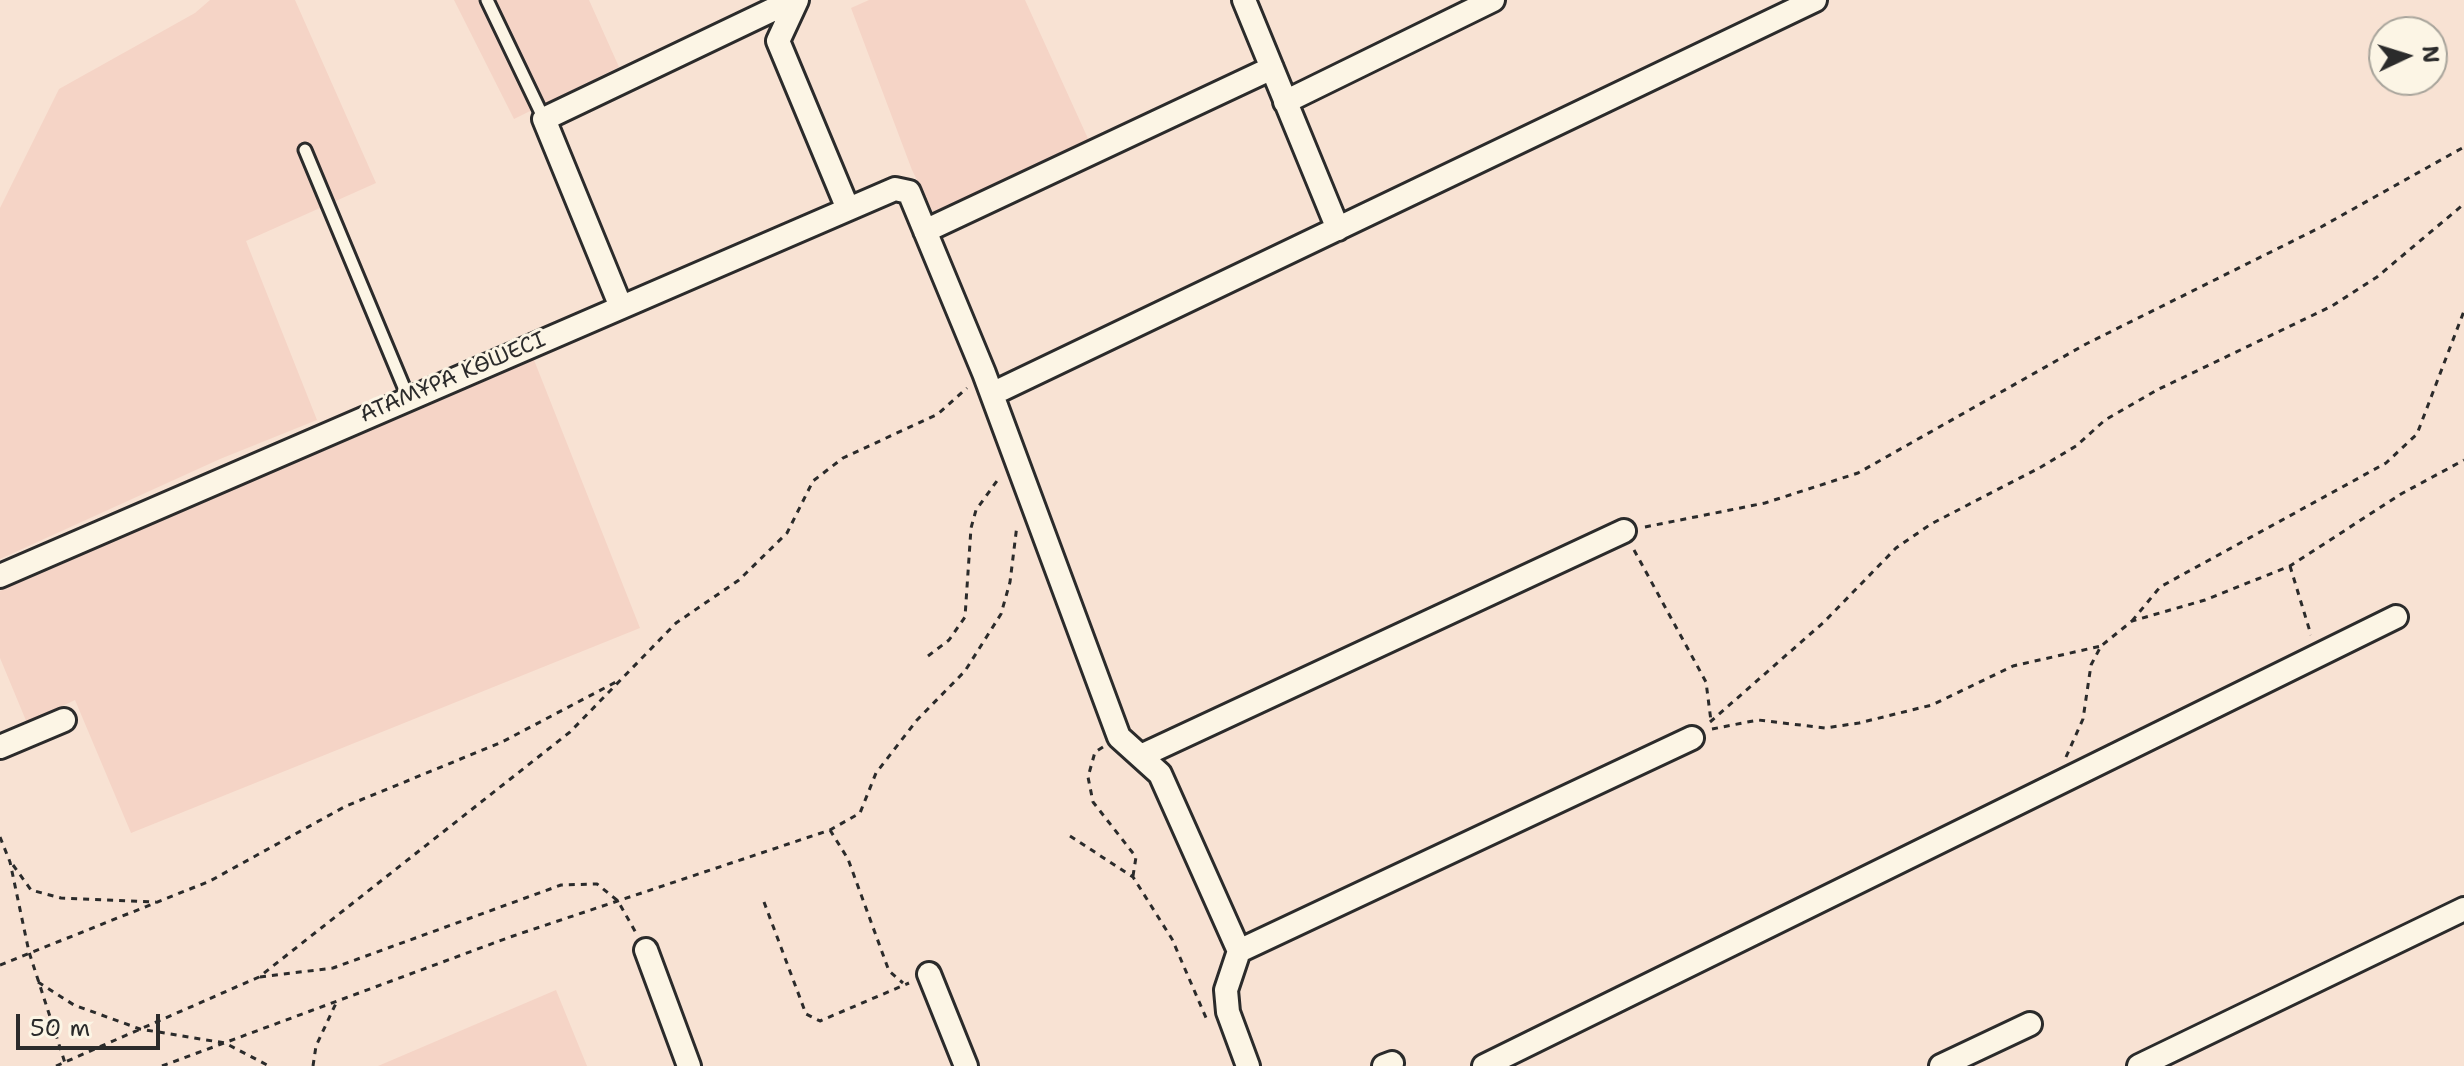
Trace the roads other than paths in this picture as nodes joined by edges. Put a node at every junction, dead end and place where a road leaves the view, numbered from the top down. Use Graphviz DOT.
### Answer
graph roads {
  1 [pos="487,0"];
  2 [pos="795,0"];
  3 [pos="1244,0"];
  4 [pos="1493,0"];
  5 [pos="1815,0"];
  6 [pos="1272,68"];
  7 [pos="1285,102"];
  8 [pos="544,119"];
  9 [pos="305,150"];
  10 [pos="848,209"];
  11 [pos="1338,229"];
  12 [pos="925,231"];
  13 [pos="621,307"];
  14 [pos="988,383"];
  15 [pos="408,397"];
  16 [pos="1624,531"];
  17 [pos="0,576"];
  18 [pos="2396,617"];
  19 [pos="64,720"];
  20 [pos="1692,738"];
  21 [pos="0,747"];
  22 [pos="1143,755"];
  23 [pos="2464,909"];
  24 [pos="646,950"];
  25 [pos="1239,951"];
  26 [pos="929,974"];
  27 [pos="2030,1024"];
  28 [pos="1241,1064"];
  29 [pos="689,1066"];
  30 [pos="966,1066"];
  31 [pos="1484,1066"];
  32 [pos="1941,1066"];
  33 [pos="2139,1066"];
  1 -- 8 [label="lane"];
  2 -- 8 [label="street"];
  2 -- 10 [label="street"];
  3 -- 6 [label="street"];
  4 -- 7 [label="street"];
  5 -- 11 [label="street"];
  6 -- 7 [label="street"];
  6 -- 12 [label="street"];
  7 -- 11 [label="street"];
  8 -- 13 [label="street"];
  9 -- 15 [label="lane"];
  10 -- 12 [label="street, АТАМҰРА КӨШЕСІ"];
  10 -- 13 [label="street, АТАМҰРА КӨШЕСІ"];
  11 -- 14 [label="street"];
  12 -- 14 [label="street"];
  13 -- 15 [label="street, АТАМҰРА КӨШЕСІ"];
  14 -- 22 [label="street"];
  15 -- 17 [label="street, АТАМҰРА КӨШЕСІ"];
  16 -- 22 [label="street"];
  18 -- 31 [label="street"];
  19 -- 21 [label="street"];
  20 -- 25 [label="street"];
  22 -- 25 [label="street"];
  23 -- 33 [label="street"];
  24 -- 29 [label="street"];
  25 -- 28 [label="street"];
  26 -- 30 [label="street"];
  27 -- 32 [label="street"];
}
